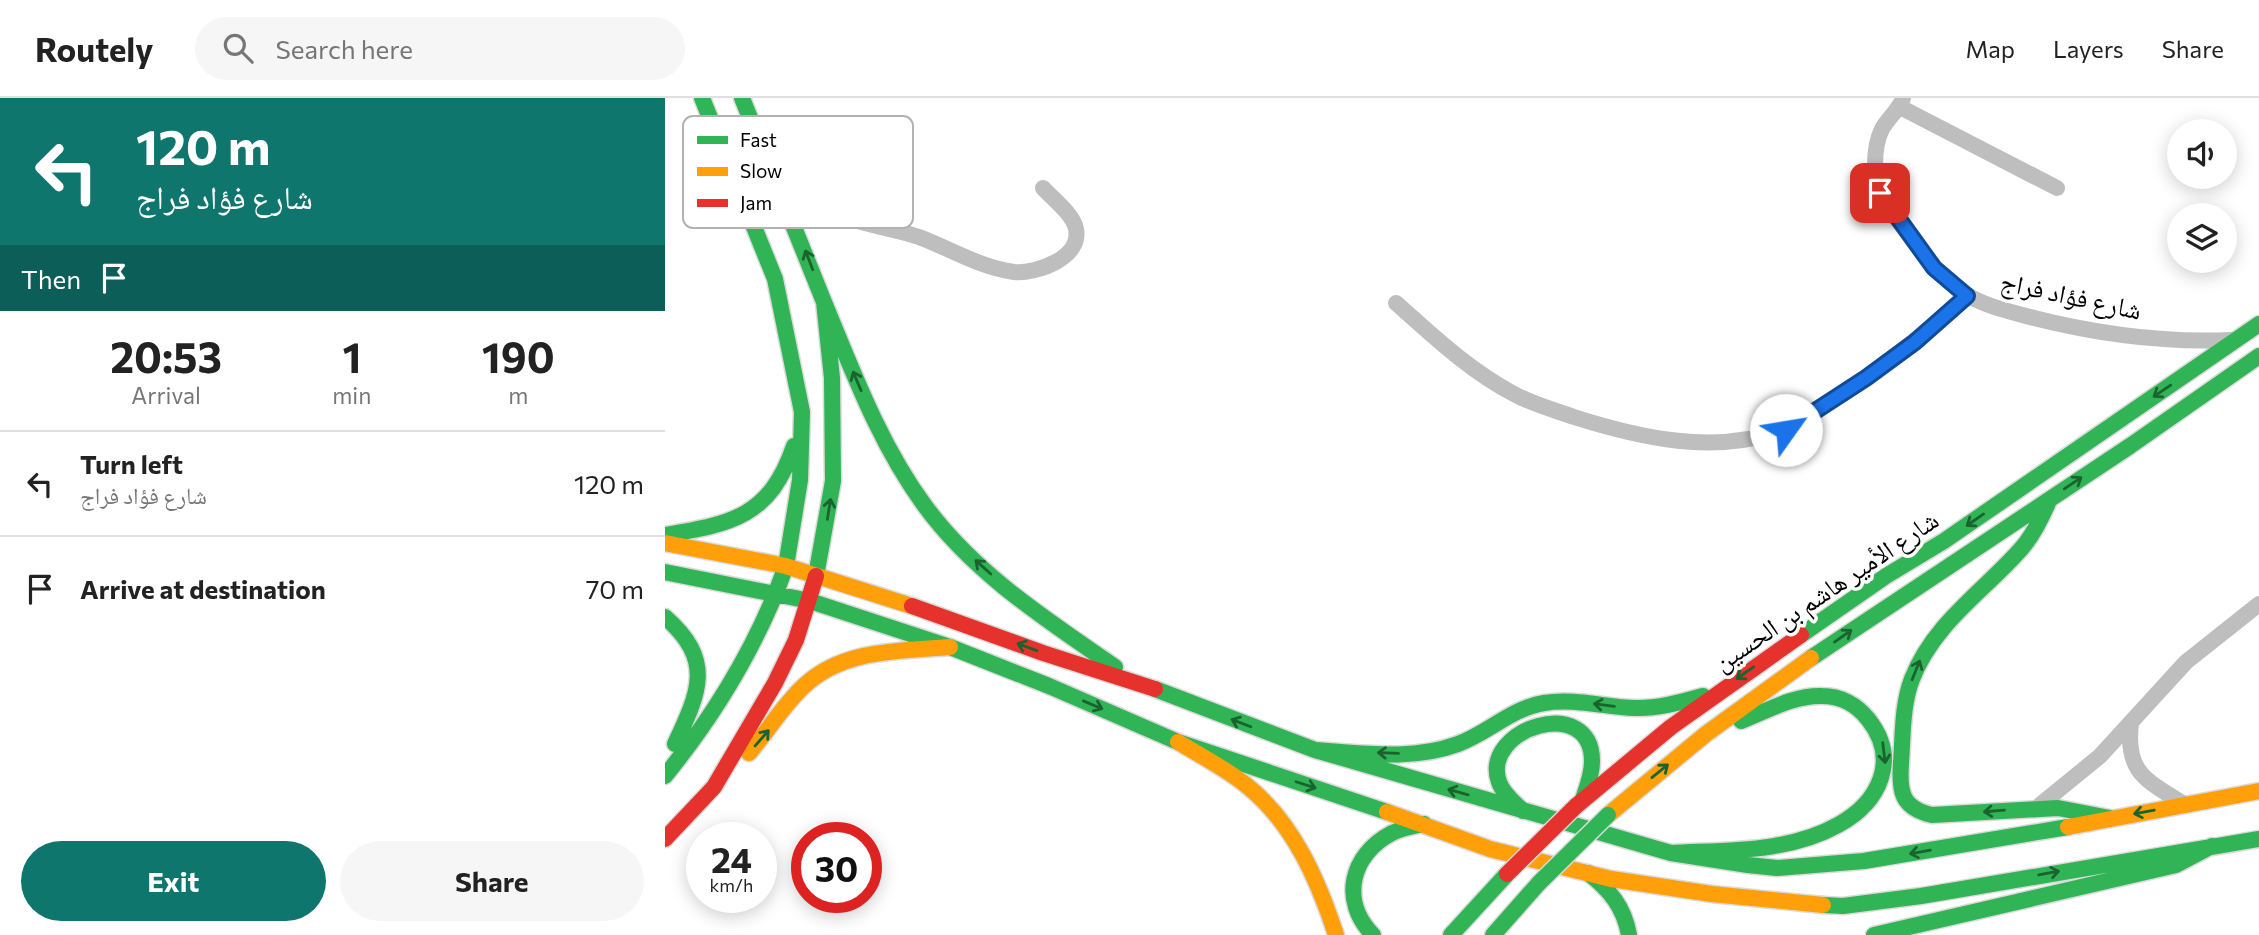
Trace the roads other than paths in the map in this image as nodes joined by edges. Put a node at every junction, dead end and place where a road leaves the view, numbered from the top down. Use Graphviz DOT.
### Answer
graph roads {
  1 [pos="702,98"];
  2 [pos="743,98"];
  3 [pos="1902,102"];
  4 [pos="709,116"];
  5 [pos="750,116"];
  6 [pos="1043,188"];
  7 [pos="2057,188"];
  8 [pos="754,228"];
  9 [pos="795,228"];
  10 [pos="884,228"];
  11 [pos="1967,296"];
  12 [pos="824,302"];
  13 [pos="1396,303"];
  14 [pos="2259,324"];
  15 [pos="2179,340"];
  16 [pos="2237,340"];
  17 [pos="2259,356"];
  18 [pos="2186,374"];
  19 [pos="802,412"];
  20 [pos="2050,499"];
  21 [pos="665,535"];
  22 [pos="665,543"];
  23 [pos="786,566"];
  24 [pos="665,572"];
  25 [pos="816,576"];
  26 [pos="777,593"];
  27 [pos="810,601"];
  28 [pos="2259,604"];
  29 [pos="665,617"];
  30 [pos="950,647"];
  31 [pos="1136,682"];
  32 [pos="1719,692"];
  33 [pos="2131,723"];
  34 [pos="1706,734"];
  35 [pos="1178,743"];
  36 [pos="1315,750"];
  37 [pos="665,767"];
  38 [pos="665,776"];
  39 [pos="715,787"];
  40 [pos="2259,791"];
  41 [pos="1580,803"];
  42 [pos="2185,805"];
  43 [pos="2036,808"];
  44 [pos="1523,811"];
  45 [pos="2110,818"];
  46 [pos="1424,824"];
  47 [pos="665,839"];
  48 [pos="2259,839"];
  49 [pos="2212,846"];
  50 [pos="1671,853"];
  51 [pos="1588,873"];
  52 [pos="1528,896"];
  53 [pos="1463,920"];
  54 [pos="1521,924"];
  55 [pos="1336,935"];
  56 [pos="1373,935"];
  57 [pos="1437,935"];
  58 [pos="1451,935"];
  59 [pos="1493,935"];
  60 [pos="1629,935"];
  61 [pos="1874,935"];
  1 -- 4 [label="main road"];
  2 -- 5 [label="main road"];
  3 -- 7 [label="street"];
  3 -- 11 [label="street, شارع فؤاد فراج"];
  6 -- 10 [label="street"];
  8 -- 19 [label="main road"];
  12 -- 9 [label="main road, one-way"];
  11 -- 13 [label="street"];
  11 -- 15 [label="street, شارع فؤاد فراج"];
  25 -- 12 [label="main road, one-way"];
  31 -- 12 [label="main road, one-way"];
  14 -- 16 [label="main road, شارع الأمير هاشم بن الحسين"];
  15 -- 16 [label="street, شارع فؤاد فراج"];
  15 -- 18 [label="street"];
  16 -- 18 [label="main road, شارع الأمير هاشم بن الحسين"];
  20 -- 17 [label="main road, شارع الأمير هاشم بن الحسين, one-way"];
  18 -- 32 [label="main road, شارع الأمير هاشم بن الحسين, one-way"];
  19 -- 21 [label="main road"];
  19 -- 23 [label="main road"];
  34 -- 20 [label="main road, شارع الأمير هاشم بن الحسين, one-way"];
  43 -- 20 [label="main road, one-way"];
  22 -- 23 [label="main road"];
  23 -- 25 [label="main road"];
  23 -- 26 [label="main road"];
  24 -- 26 [label="main road"];
  25 -- 27 [label="main road"];
  31 -- 25 [label="main road, one-way"];
  26 -- 27 [label="main road"];
  26 -- 38 [label="main road"];
  27 -- 30 [label="main road"];
  27 -- 39 [label="main road"];
  28 -- 33 [label="street"];
  29 -- 37 [label="main road"];
  30 -- 35 [label="main road, one-way"];
  39 -- 30 [label="main road, one-way"];
  36 -- 31 [label="main road, one-way"];
  32 -- 36 [label="main road, one-way"];
  32 -- 41 [label="main road, شارع الأمير هاشم بن الحسين"];
  33 -- 42 [label="street"];
  33 -- 43 [label="street"];
  34 -- 50 [label="main road, one-way"];
  52 -- 34 [label="main road, شارع الأمير هاشم بن الحسين, one-way, bridge"];
  35 -- 46 [label="main road, one-way"];
  35 -- 55 [label="main road"];
  44 -- 36 [label="main road, one-way"];
  39 -- 47 [label="main road"];
  40 -- 42 [label="main road"];
  41 -- 44 [label="main road"];
  41 -- 53 [label="main road, شارع الأمير هاشم بن الحسين, bridge"];
  42 -- 45 [label="main road, one-way"];
  43 -- 45 [label="main road"];
  44 -- 50 [label="main road"];
  45 -- 50 [label="main road, one-way"];
  46 -- 51 [label="main road"];
  46 -- 56 [label="main road"];
  48 -- 49 [label="main road"];
  51 -- 49 [label="main road, one-way"];
  49 -- 61 [label="main road"];
  51 -- 60 [label="main road"];
  52 -- 54 [label="main road"];
  52 -- 59 [label="main road, شارع الأمير هاشم بن الحسين"];
  53 -- 57 [label="main road"];
  53 -- 58 [label="main road, شارع الأمير هاشم بن الحسين"];
}
